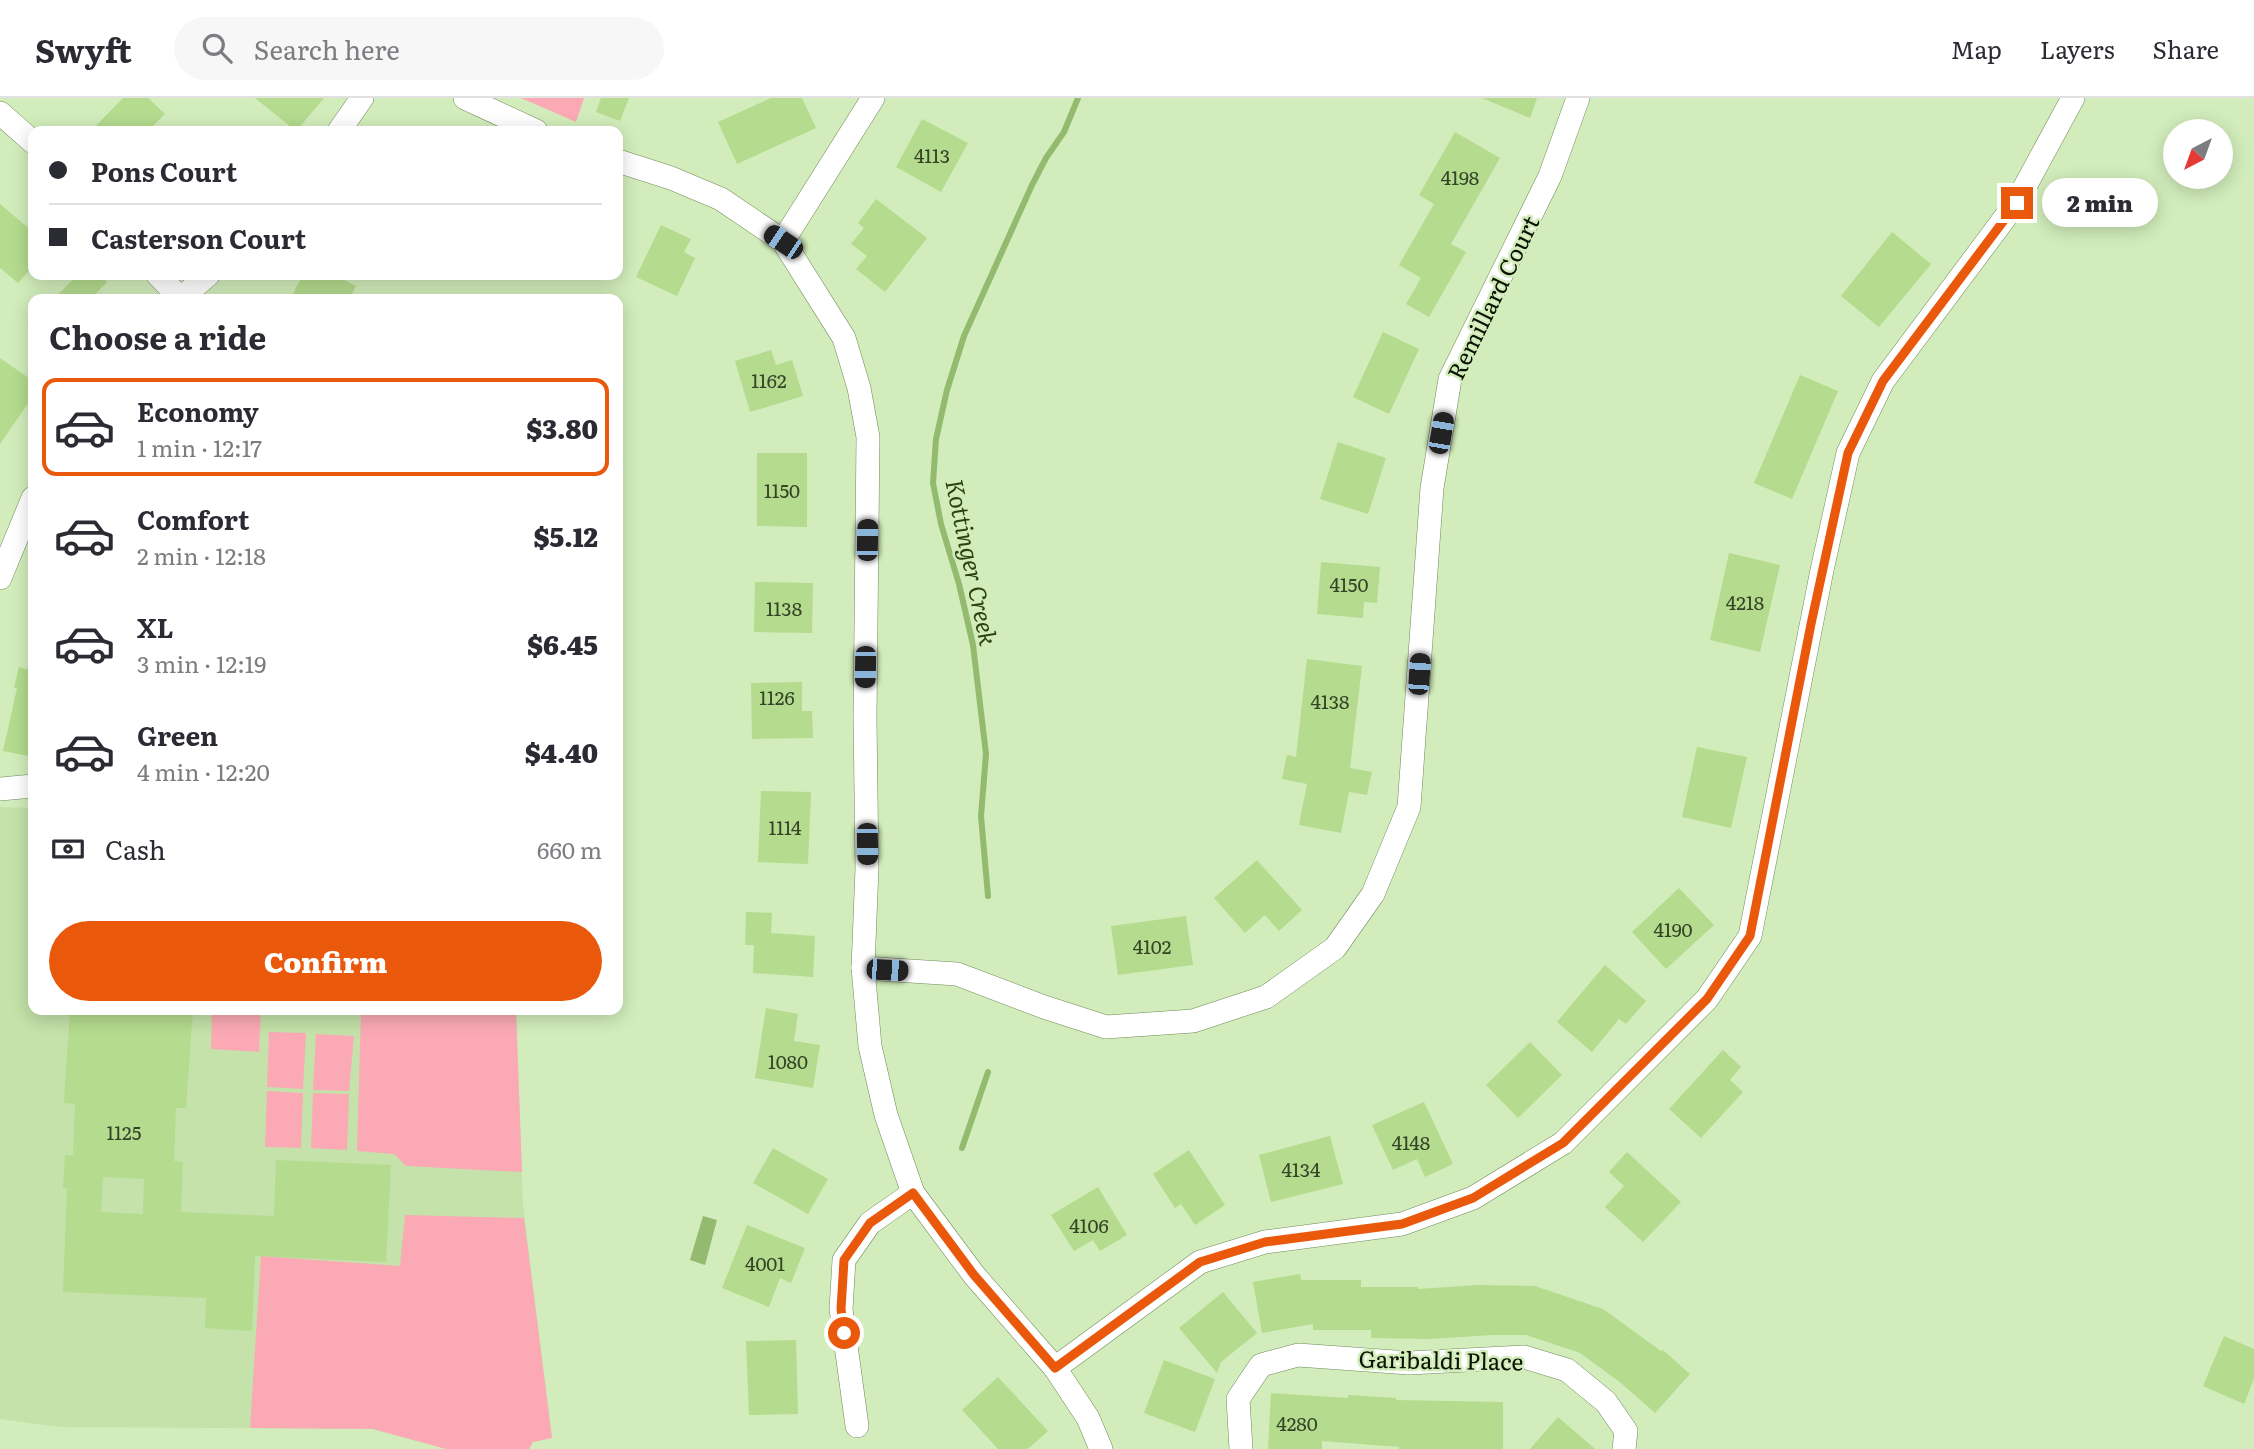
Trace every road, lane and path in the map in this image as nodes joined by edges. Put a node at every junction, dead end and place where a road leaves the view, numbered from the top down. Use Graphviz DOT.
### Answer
graph roads {
  1 [pos="362,98"];
  2 [pos="466,98"];
  3 [pos="873,98"];
  4 [pos="1578,98"];
  5 [pos="2073,98"];
  6 [pos="0,113"];
  7 [pos="342,126"];
  8 [pos="525,126"];
  9 [pos="28,138"];
  10 [pos="623,163"];
  11 [pos="783,242"];
  12 [pos="163,280"];
  13 [pos="202,280"];
  14 [pos="176,294"];
  15 [pos="187,294"];
  16 [pos="28,510"];
  17 [pos="0,578"];
  18 [pos="28,786"];
  19 [pos="0,789"];
  20 [pos="863,968"];
  21 [pos="913,1193"];
  22 [pos="1055,1368"];
  23 [pos="857,1426"];
  24 [pos="1101,1449"];
  25 [pos="1241,1449"];
  26 [pos="1624,1449"];
  1 -- 7 [label="street"];
  2 -- 8 [label="street"];
  3 -- 11 [label="street"];
  4 -- 20 [label="street, Remillard Court"];
  5 -- 22 [label="street"];
  6 -- 9 [label="street"];
  10 -- 11 [label="street"];
  11 -- 20 [label="street"];
  12 -- 14 [label="street"];
  13 -- 15 [label="street"];
  16 -- 17 [label="street"];
  18 -- 19 [label="street"];
  20 -- 21 [label="street"];
  21 -- 22 [label="street"];
  21 -- 23 [label="street"];
  22 -- 24 [label="street"];
  25 -- 26 [label="street, Garibaldi Place"];
}
